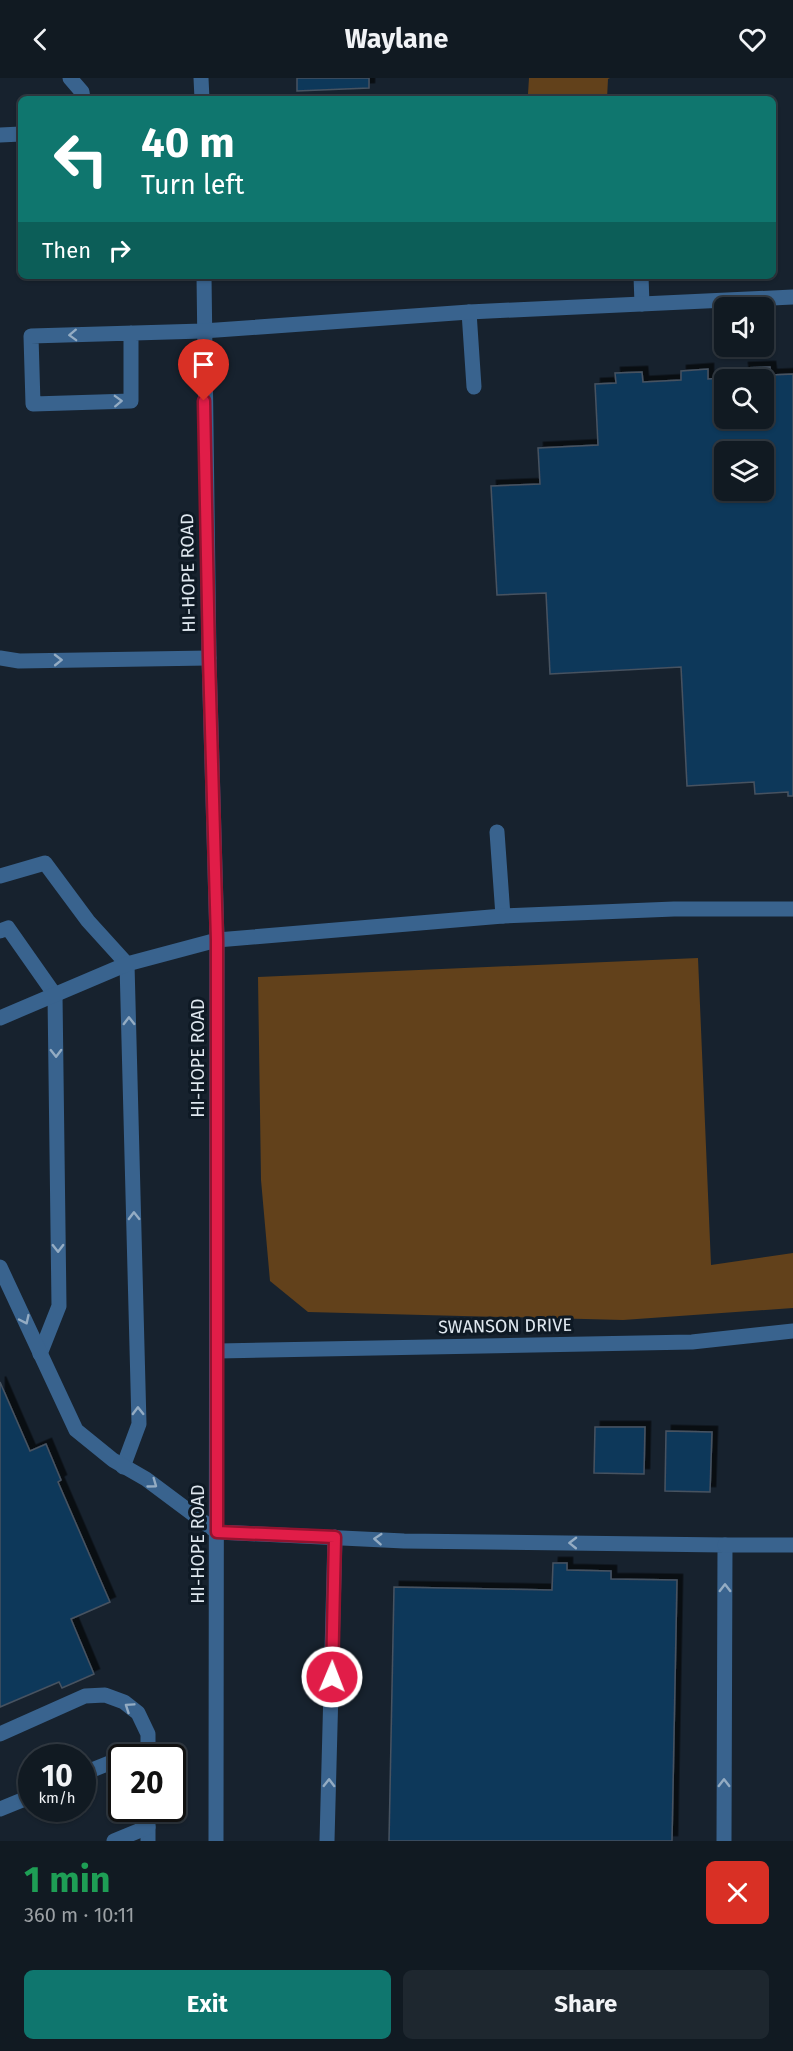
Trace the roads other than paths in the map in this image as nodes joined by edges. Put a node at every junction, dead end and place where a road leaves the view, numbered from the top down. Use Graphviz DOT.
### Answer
graph roads {
  1 [pos="70,78"];
  2 [pos="201,78"];
  3 [pos="83,96"];
  4 [pos="202,96"];
  5 [pos="0,135"];
  6 [pos="18,135"];
  7 [pos="204,279"];
  8 [pos="641,279"];
  9 [pos="793,297"];
  10 [pos="642,304"];
  11 [pos="469,312"];
  12 [pos="203,331"];
  13 [pos="131,333"];
  14 [pos="474,387"];
  15 [pos="0,658"];
  16 [pos="209,658"];
  17 [pos="497,832"];
  18 [pos="0,876"];
  19 [pos="793,909"];
  20 [pos="503,916"];
  21 [pos="0,931"];
  22 [pos="217,940"];
  23 [pos="127,964"];
  24 [pos="55,995"];
  25 [pos="6,1015"];
  26 [pos="0,1033"];
  27 [pos="0,1266"];
  28 [pos="793,1331"];
  29 [pos="218,1351"];
  30 [pos="40,1354"];
  31 [pos="123,1467"];
  32 [pos="217,1532"];
  33 [pos="335,1537"];
  34 [pos="725,1545"];
  35 [pos="793,1545"];
  36 [pos="0,1734"];
  37 [pos="148,1744"];
  38 [pos="18,1802"];
  39 [pos="0,1809"];
  40 [pos="148,1834"];
  41 [pos="114,1841"];
  42 [pos="216,1841"];
  43 [pos="327,1841"];
  44 [pos="724,1841"];
  1 -- 3 [label="street"];
  2 -- 4 [label="street"];
  5 -- 6 [label="street"];
  7 -- 12 [label="street, HI-HOPE ROAD"];
  8 -- 10 [label="street"];
  9 -- 10 [label="street"];
  10 -- 11 [label="street"];
  11 -- 12 [label="street"];
  11 -- 14 [label="street"];
  12 -- 13 [label="street"];
  12 -- 16 [label="street, HI-HOPE ROAD"];
  13 -- 13 [label="street, one-way"];
  15 -- 16 [label="street, one-way"];
  16 -- 22 [label="street, HI-HOPE ROAD"];
  17 -- 20 [label="street"];
  18 -- 23 [label="street"];
  19 -- 20 [label="street"];
  20 -- 22 [label="street"];
  21 -- 24 [label="street"];
  22 -- 23 [label="street"];
  22 -- 29 [label="street, HI-HOPE ROAD"];
  23 -- 24 [label="street"];
  31 -- 23 [label="street, one-way"];
  24 -- 25 [label="street"];
  24 -- 30 [label="street, one-way"];
  25 -- 26 [label="street"];
  27 -- 30 [label="street, one-way"];
  28 -- 29 [label="street, SWANSON DRIVE"];
  29 -- 32 [label="street, HI-HOPE ROAD"];
  30 -- 31 [label="street"];
  31 -- 32 [label="street, one-way"];
  32 -- 33 [label="street"];
  32 -- 42 [label="street, HI-HOPE ROAD"];
  34 -- 33 [label="street, one-way"];
  43 -- 33 [label="street, one-way"];
  34 -- 35 [label="street"];
  44 -- 34 [label="street, one-way"];
  37 -- 36 [label="street, one-way"];
  38 -- 39 [label="street"];
  40 -- 41 [label="street"];
}
